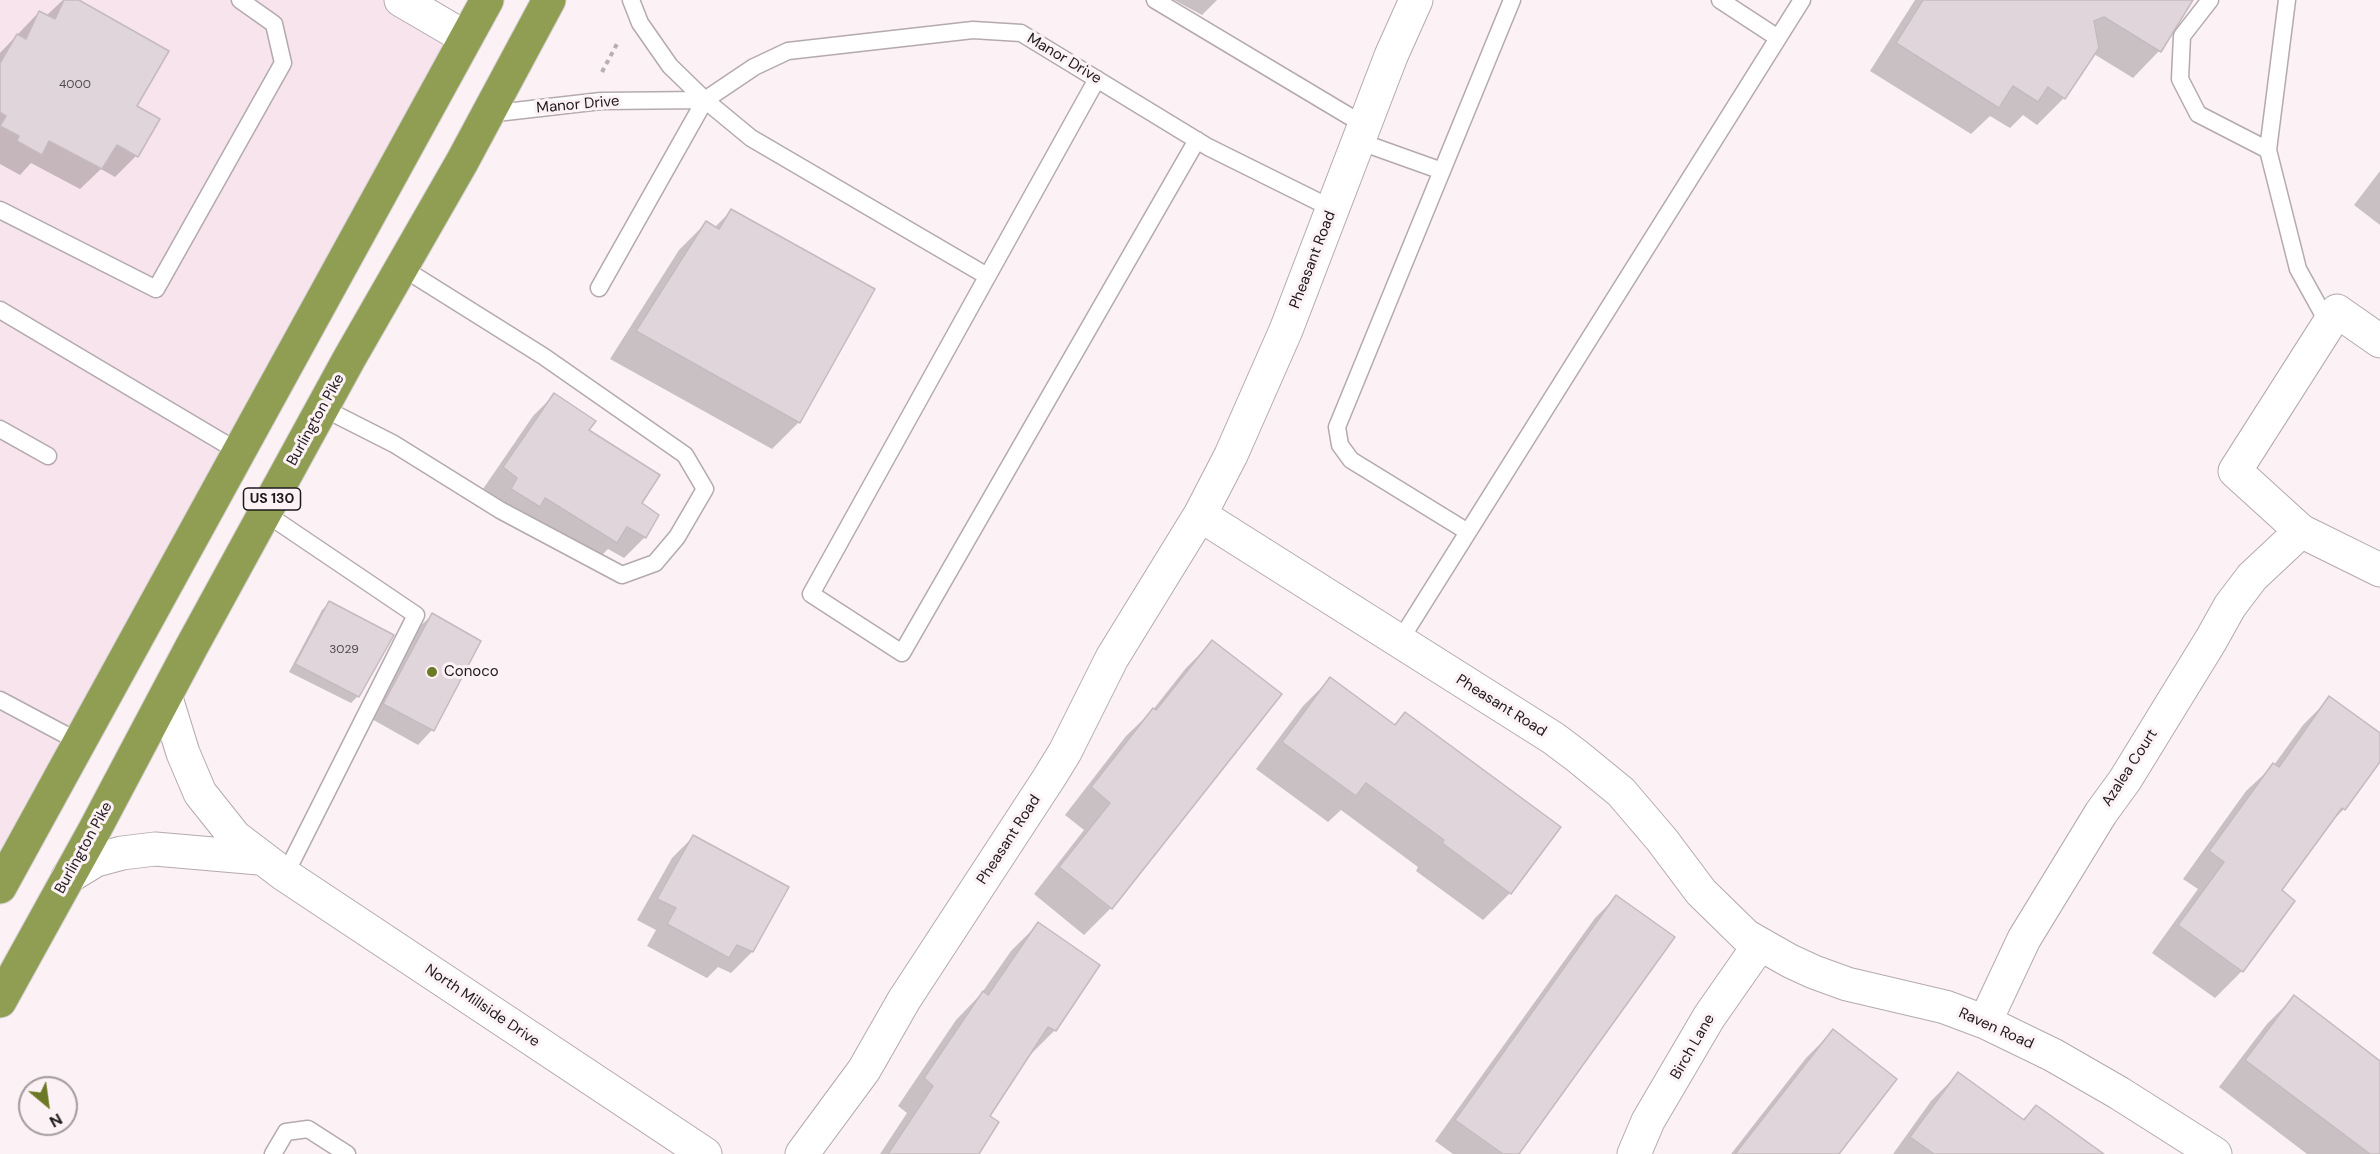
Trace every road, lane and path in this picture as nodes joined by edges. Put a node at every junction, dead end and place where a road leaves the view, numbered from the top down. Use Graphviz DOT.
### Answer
graph roads {
  1 [pos="240,0"];
  2 [pos="401,0"];
  3 [pos="486,0"];
  4 [pos="549,0"];
  5 [pos="631,0"];
  6 [pos="1155,0"];
  7 [pos="1416,0"];
  8 [pos="1512,0"];
  9 [pos="1720,0"];
  10 [pos="1802,0"];
  11 [pos="2210,0"];
  12 [pos="2287,0"];
  13 [pos="621,37"];
  14 [pos="466,38"];
  15 [pos="1778,38"];
  16 [pos="599,79"];
  17 [pos="1097,79"];
  18 [pos="705,100"];
  19 [pos="488,114"];
  20 [pos="1361,133"];
  21 [pos="1197,140"];
  22 [pos="2268,150"];
  23 [pos="1442,171"];
  24 [pos="1333,209"];
  25 [pos="0,210"];
  26 [pos="401,267"];
  27 [pos="987,276"];
  28 [pos="599,288"];
  29 [pos="0,310"];
  30 [pos="2329,325"];
  31 [pos="2380,341"];
  32 [pos="323,408"];
  33 [pos="0,429"];
  34 [pos="239,452"];
  35 [pos="48,456"];
  36 [pos="265,513"];
  37 [pos="1200,515"];
  38 [pos="2301,531"];
  39 [pos="1468,532"];
  40 [pos="2380,570"];
  41 [pos="1399,642"];
  42 [pos="166,698"];
  43 [pos="0,700"];
  44 [pos="79,742"];
  45 [pos="272,866"];
  46 [pos="68,878"];
  47 [pos="0,887"];
  48 [pos="1760,944"];
  49 [pos="0,1001"];
  50 [pos="1985,1022"];
  51 [pos="273,1154"];
  52 [pos="347,1154"];
  53 [pos="705,1154"];
  54 [pos="802,1154"];
  55 [pos="1634,1154"];
  56 [pos="2215,1154"];
  1 -- 25 [label="lane"];
  2 -- 14 [label="street"];
  3 -- 14 [label="highway, US 130"];
  4 -- 19 [label="highway, Burlington Pike / US 130"];
  5 -- 18 [label="lane"];
  6 -- 20 [label="lane"];
  7 -- 20 [label="street, Pheasant Road"];
  8 -- 23 [label="lane"];
  9 -- 15 [label="lane"];
  10 -- 15 [label="lane"];
  11 -- 22 [label="lane"];
  12 -- 22 [label="lane"];
  13 -- 16 [label="path"];
  14 -- 34 [label="highway, US 130"];
  15 -- 39 [label="lane"];
  17 -- 18 [label="lane, Manor Drive"];
  17 -- 21 [label="lane, Manor Drive"];
  17 -- 27 [label="lane"];
  18 -- 19 [label="lane, Manor Drive"];
  18 -- 27 [label="lane"];
  18 -- 28 [label="lane"];
  19 -- 26 [label="highway, Burlington Pike / US 130"];
  20 -- 23 [label="lane"];
  20 -- 24 [label="street, Pheasant Road"];
  21 -- 24 [label="lane, Manor Drive"];
  21 -- 27 [label="lane"];
  22 -- 30 [label="lane"];
  23 -- 39 [label="lane"];
  24 -- 37 [label="street, Pheasant Road"];
  26 -- 32 [label="highway, Burlington Pike / US 130"];
  26 -- 32 [label="lane"];
  29 -- 34 [label="lane"];
  30 -- 31 [label="street"];
  30 -- 38 [label="street"];
  32 -- 36 [label="highway, Burlington Pike / US 130"];
  33 -- 35 [label="lane"];
  34 -- 44 [label="highway, US 130"];
  36 -- 42 [label="highway, Burlington Pike / US 130"];
  36 -- 45 [label="lane"];
  37 -- 41 [label="street, Pheasant Road"];
  37 -- 54 [label="street, Pheasant Road"];
  38 -- 40 [label="street"];
  38 -- 50 [label="street, Azalea Court"];
  39 -- 41 [label="lane"];
  41 -- 48 [label="street, Pheasant Road"];
  42 -- 45 [label="street, North Millside Drive"];
  42 -- 46 [label="highway, Burlington Pike / US 130"];
  43 -- 44 [label="lane"];
  44 -- 47 [label="highway, US 130"];
  45 -- 46 [label="street, North Millside Drive"];
  45 -- 53 [label="street, North Millside Drive"];
  46 -- 49 [label="highway, Burlington Pike / US 130"];
  48 -- 50 [label="street, Raven Road"];
  48 -- 55 [label="street, Birch Lane"];
  50 -- 56 [label="street, Raven Road"];
  51 -- 52 [label="lane"];
}
